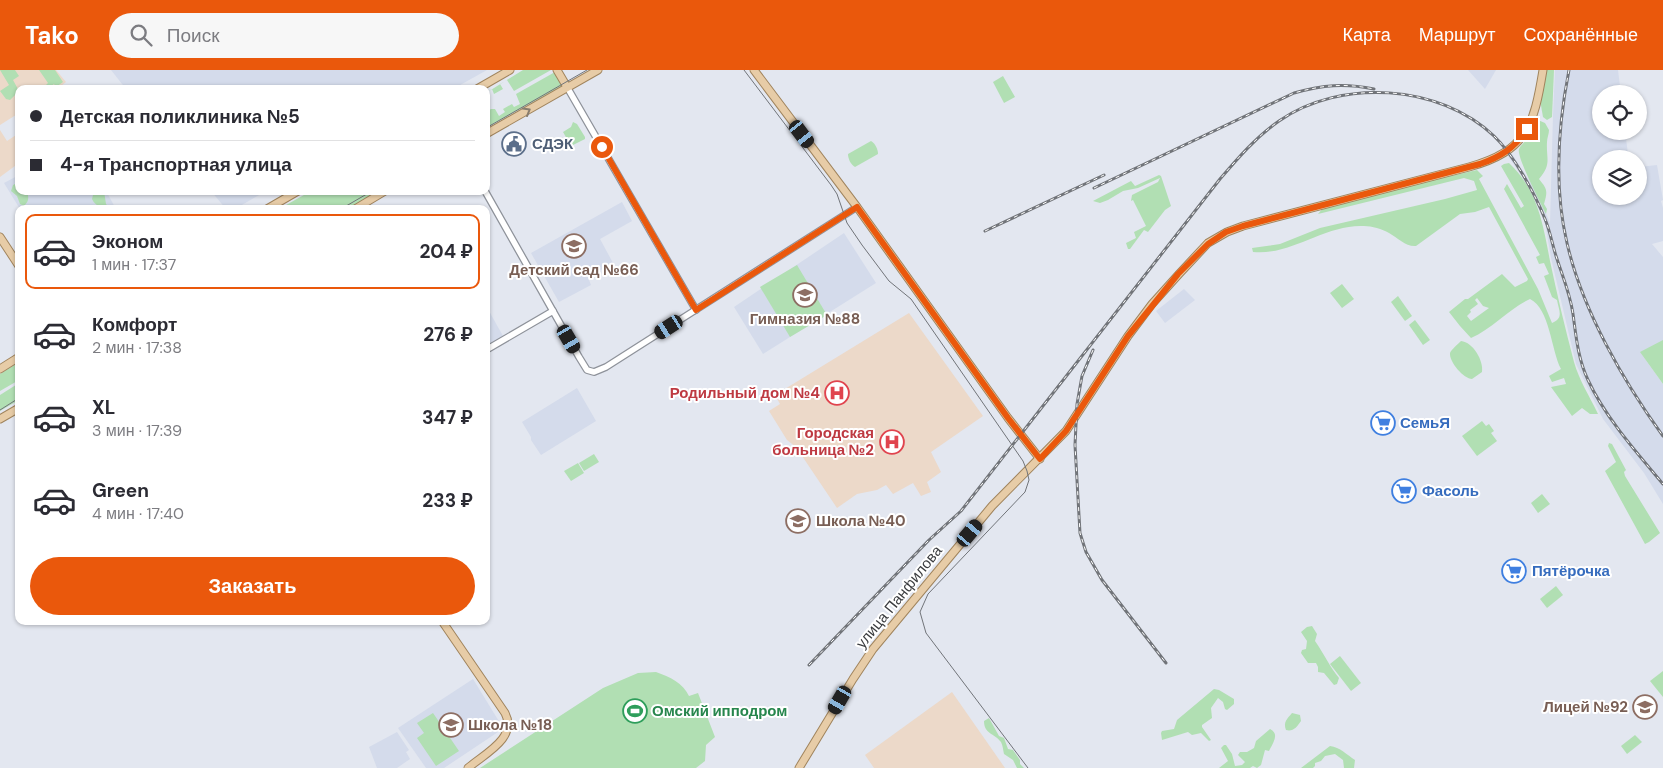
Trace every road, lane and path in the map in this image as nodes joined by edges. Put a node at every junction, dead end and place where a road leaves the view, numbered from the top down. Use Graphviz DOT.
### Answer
graph roads {
  1 [pos="510,70"];
  2 [pos="557,70"];
  3 [pos="598,70"];
  4 [pos="754,70"];
  5 [pos="1542,70"];
  6 [pos="484,85"];
  7 [pos="567,87"];
  8 [pos="490,132"];
  9 [pos="291,195"];
  10 [pos="378,195"];
  11 [pos="487,195"];
  12 [pos="274,205"];
  13 [pos="362,205"];
  14 [pos="857,207"];
  15 [pos="0,237"];
  16 [pos="15,260"];
  17 [pos="696,310"];
  18 [pos="553,311"];
  19 [pos="490,348"];
  20 [pos="15,360"];
  21 [pos="0,369"];
  22 [pos="15,411"];
  23 [pos="0,420"];
  24 [pos="1040,459"];
  25 [pos="445,625"];
  26 [pos="468,768"];
  27 [pos="799,768"];
  1 -- 6 [label="main road"];
  2 -- 7 [label="main road"];
  3 -- 7 [label="main road"];
  4 -- 14 [label="main road"];
  5 -- 24 [label="main road, улица Панфилова"];
  8 -- 7 [label="main road, one-way"];
  7 -- 17 [label="street"];
  9 -- 12 [label="main road"];
  10 -- 13 [label="main road"];
  11 -- 18 [label="street"];
  14 -- 17 [label="street"];
  14 -- 24 [label="main road"];
  15 -- 16 [label="main road"];
  17 -- 18 [label="street"];
  18 -- 19 [label="street"];
  20 -- 21 [label="main road"];
  22 -- 23 [label="main road"];
  24 -- 27 [label="main road, улица Панфилова"];
  25 -- 26 [label="main road"];
}
